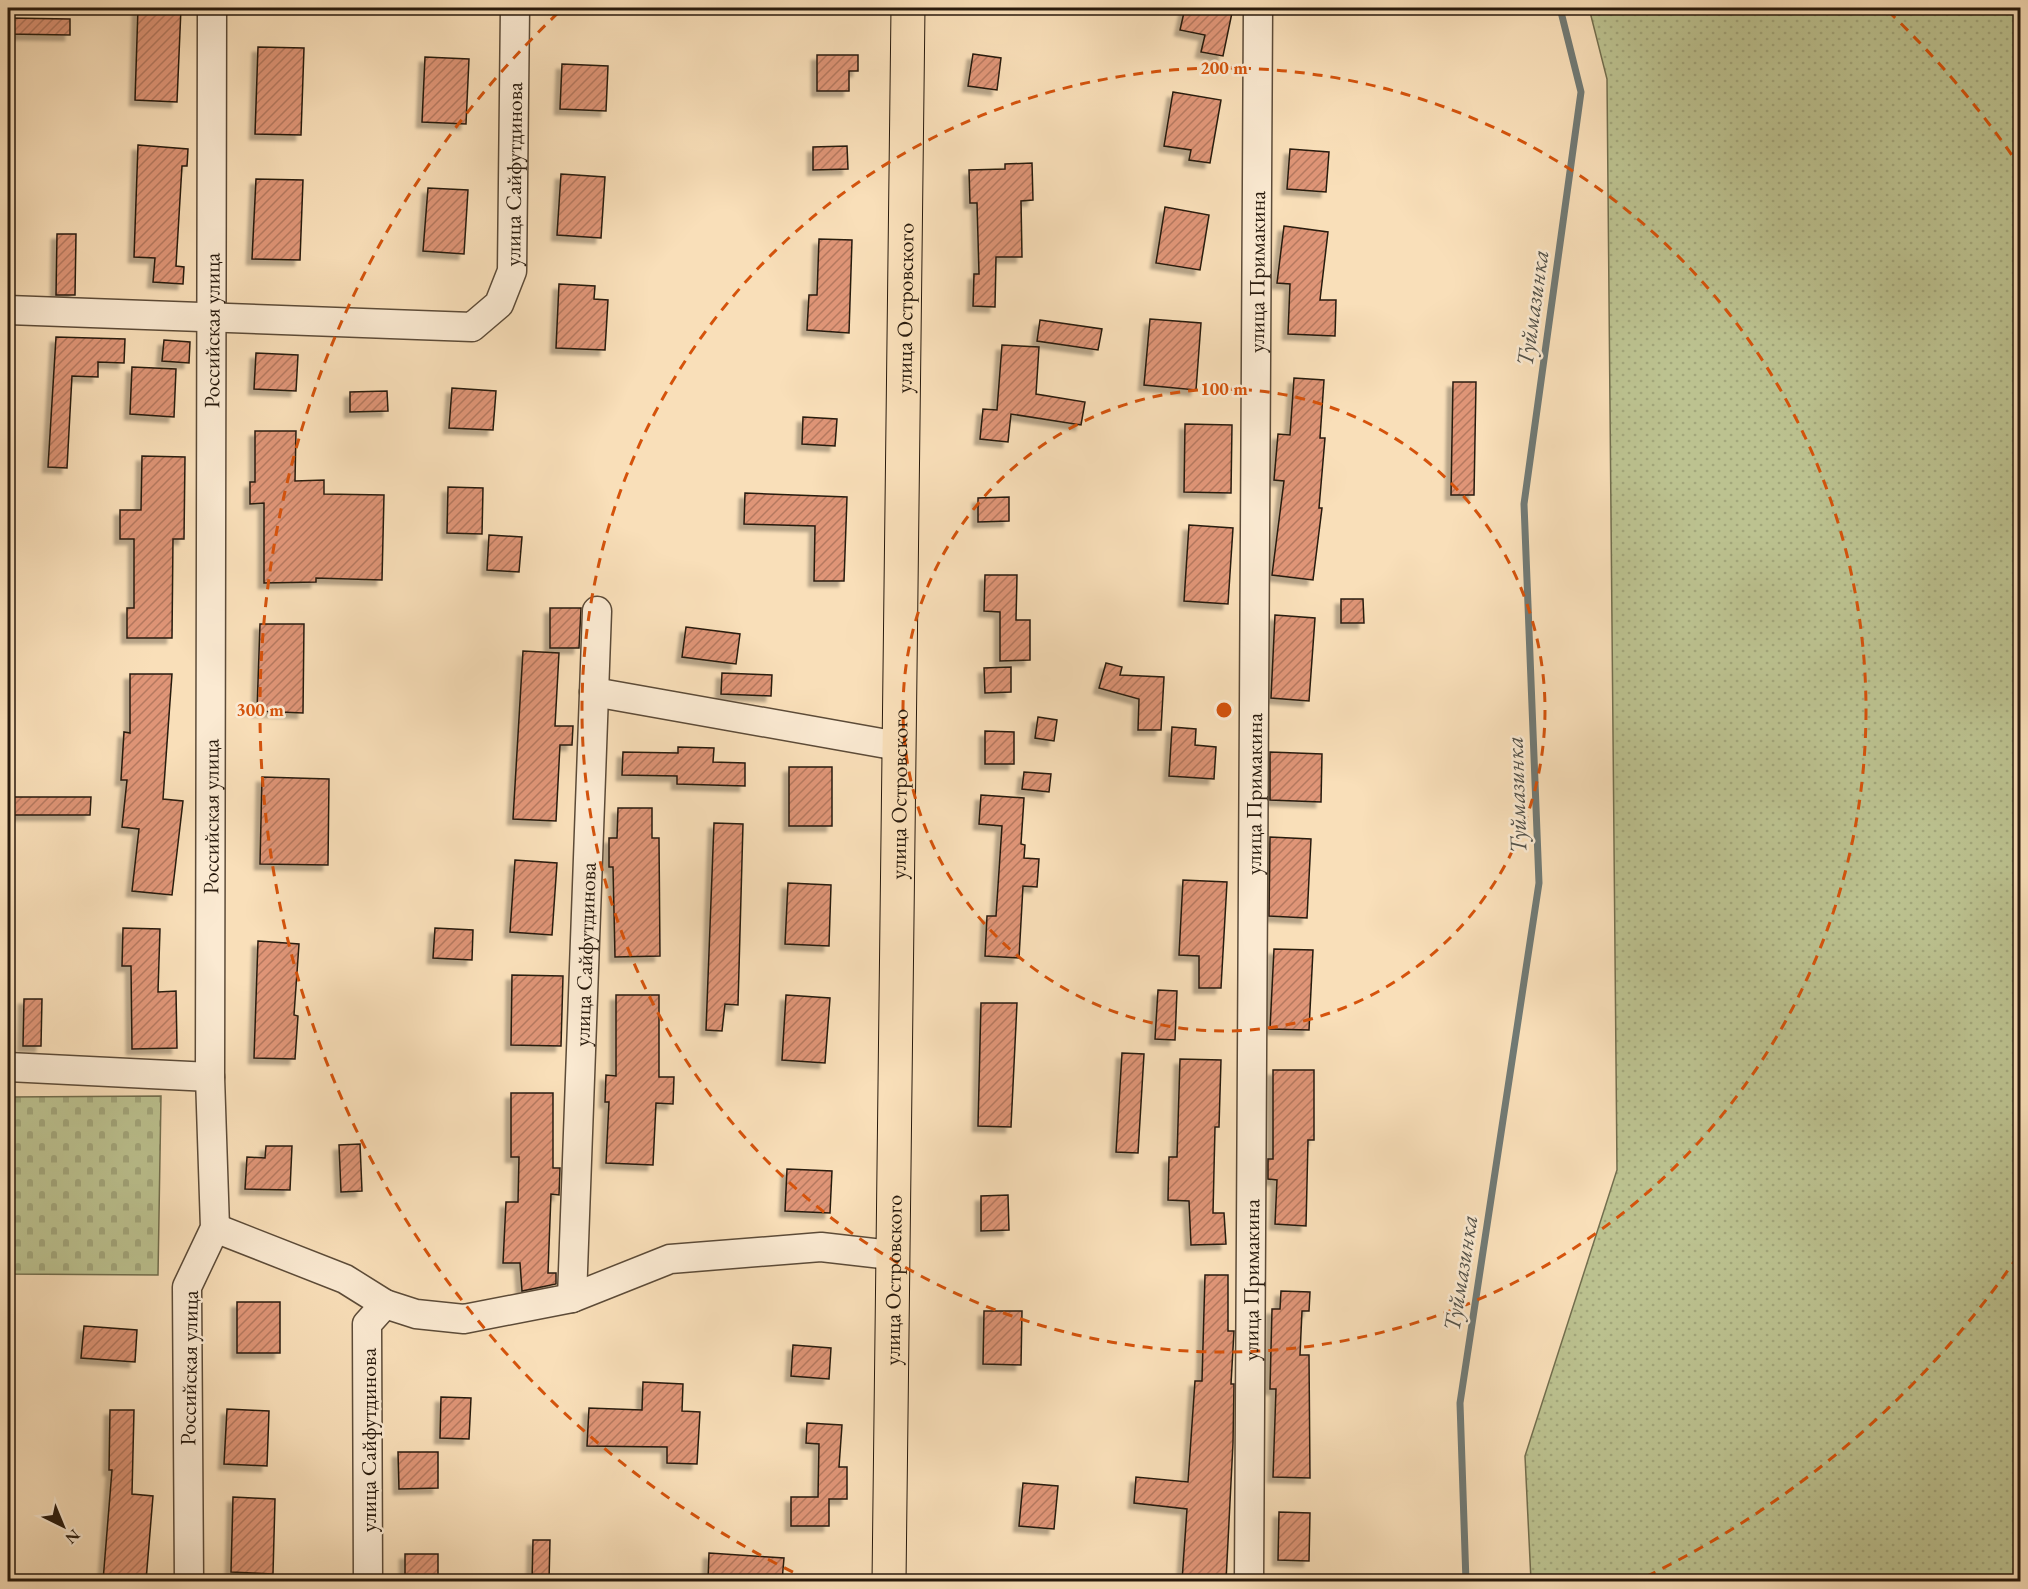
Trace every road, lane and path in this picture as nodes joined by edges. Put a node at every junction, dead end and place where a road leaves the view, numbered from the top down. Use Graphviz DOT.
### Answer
graph roads {
  1 [pos="212,8"];
  2 [pos="515,8"];
  3 [pos="908,8"];
  4 [pos="1258,8"];
  5 [pos="8,310"];
  6 [pos="213,316"];
  7 [pos="597,611"];
  8 [pos="594,692"];
  9 [pos="898,746"];
  10 [pos="8,1067"];
  11 [pos="210,1077"];
  12 [pos="215,1228"];
  13 [pos="891,1255"];
  14 [pos="572,1298"];
  15 [pos="385,1304"];
  16 [pos="189,1581"];
  17 [pos="368,1581"];
  18 [pos="890,1581"];
  19 [pos="1250,1581"];
  1 -- 6 [label="street, Российская улица"];
  2 -- 6 [label="street, улица Сайфутдинова"];
  3 -- 9 [label="main road, улица Островского"];
  4 -- 19 [label="street, улица Примакина"];
  5 -- 6 [label="street"];
  6 -- 11 [label="street, Российская улица"];
  7 -- 8 [label="street, улица Сайфутдинова"];
  8 -- 9 [label="street"];
  8 -- 14 [label="street, улица Сайфутдинова"];
  9 -- 13 [label="main road, улица Островского"];
  10 -- 11 [label="street"];
  11 -- 12 [label="street, Российская улица"];
  12 -- 15 [label="street"];
  12 -- 16 [label="street, Российская улица"];
  13 -- 14 [label="street"];
  13 -- 18 [label="main road, улица Островского"];
  14 -- 15 [label="street"];
  15 -- 17 [label="street, улица Сайфутдинова"];
}
